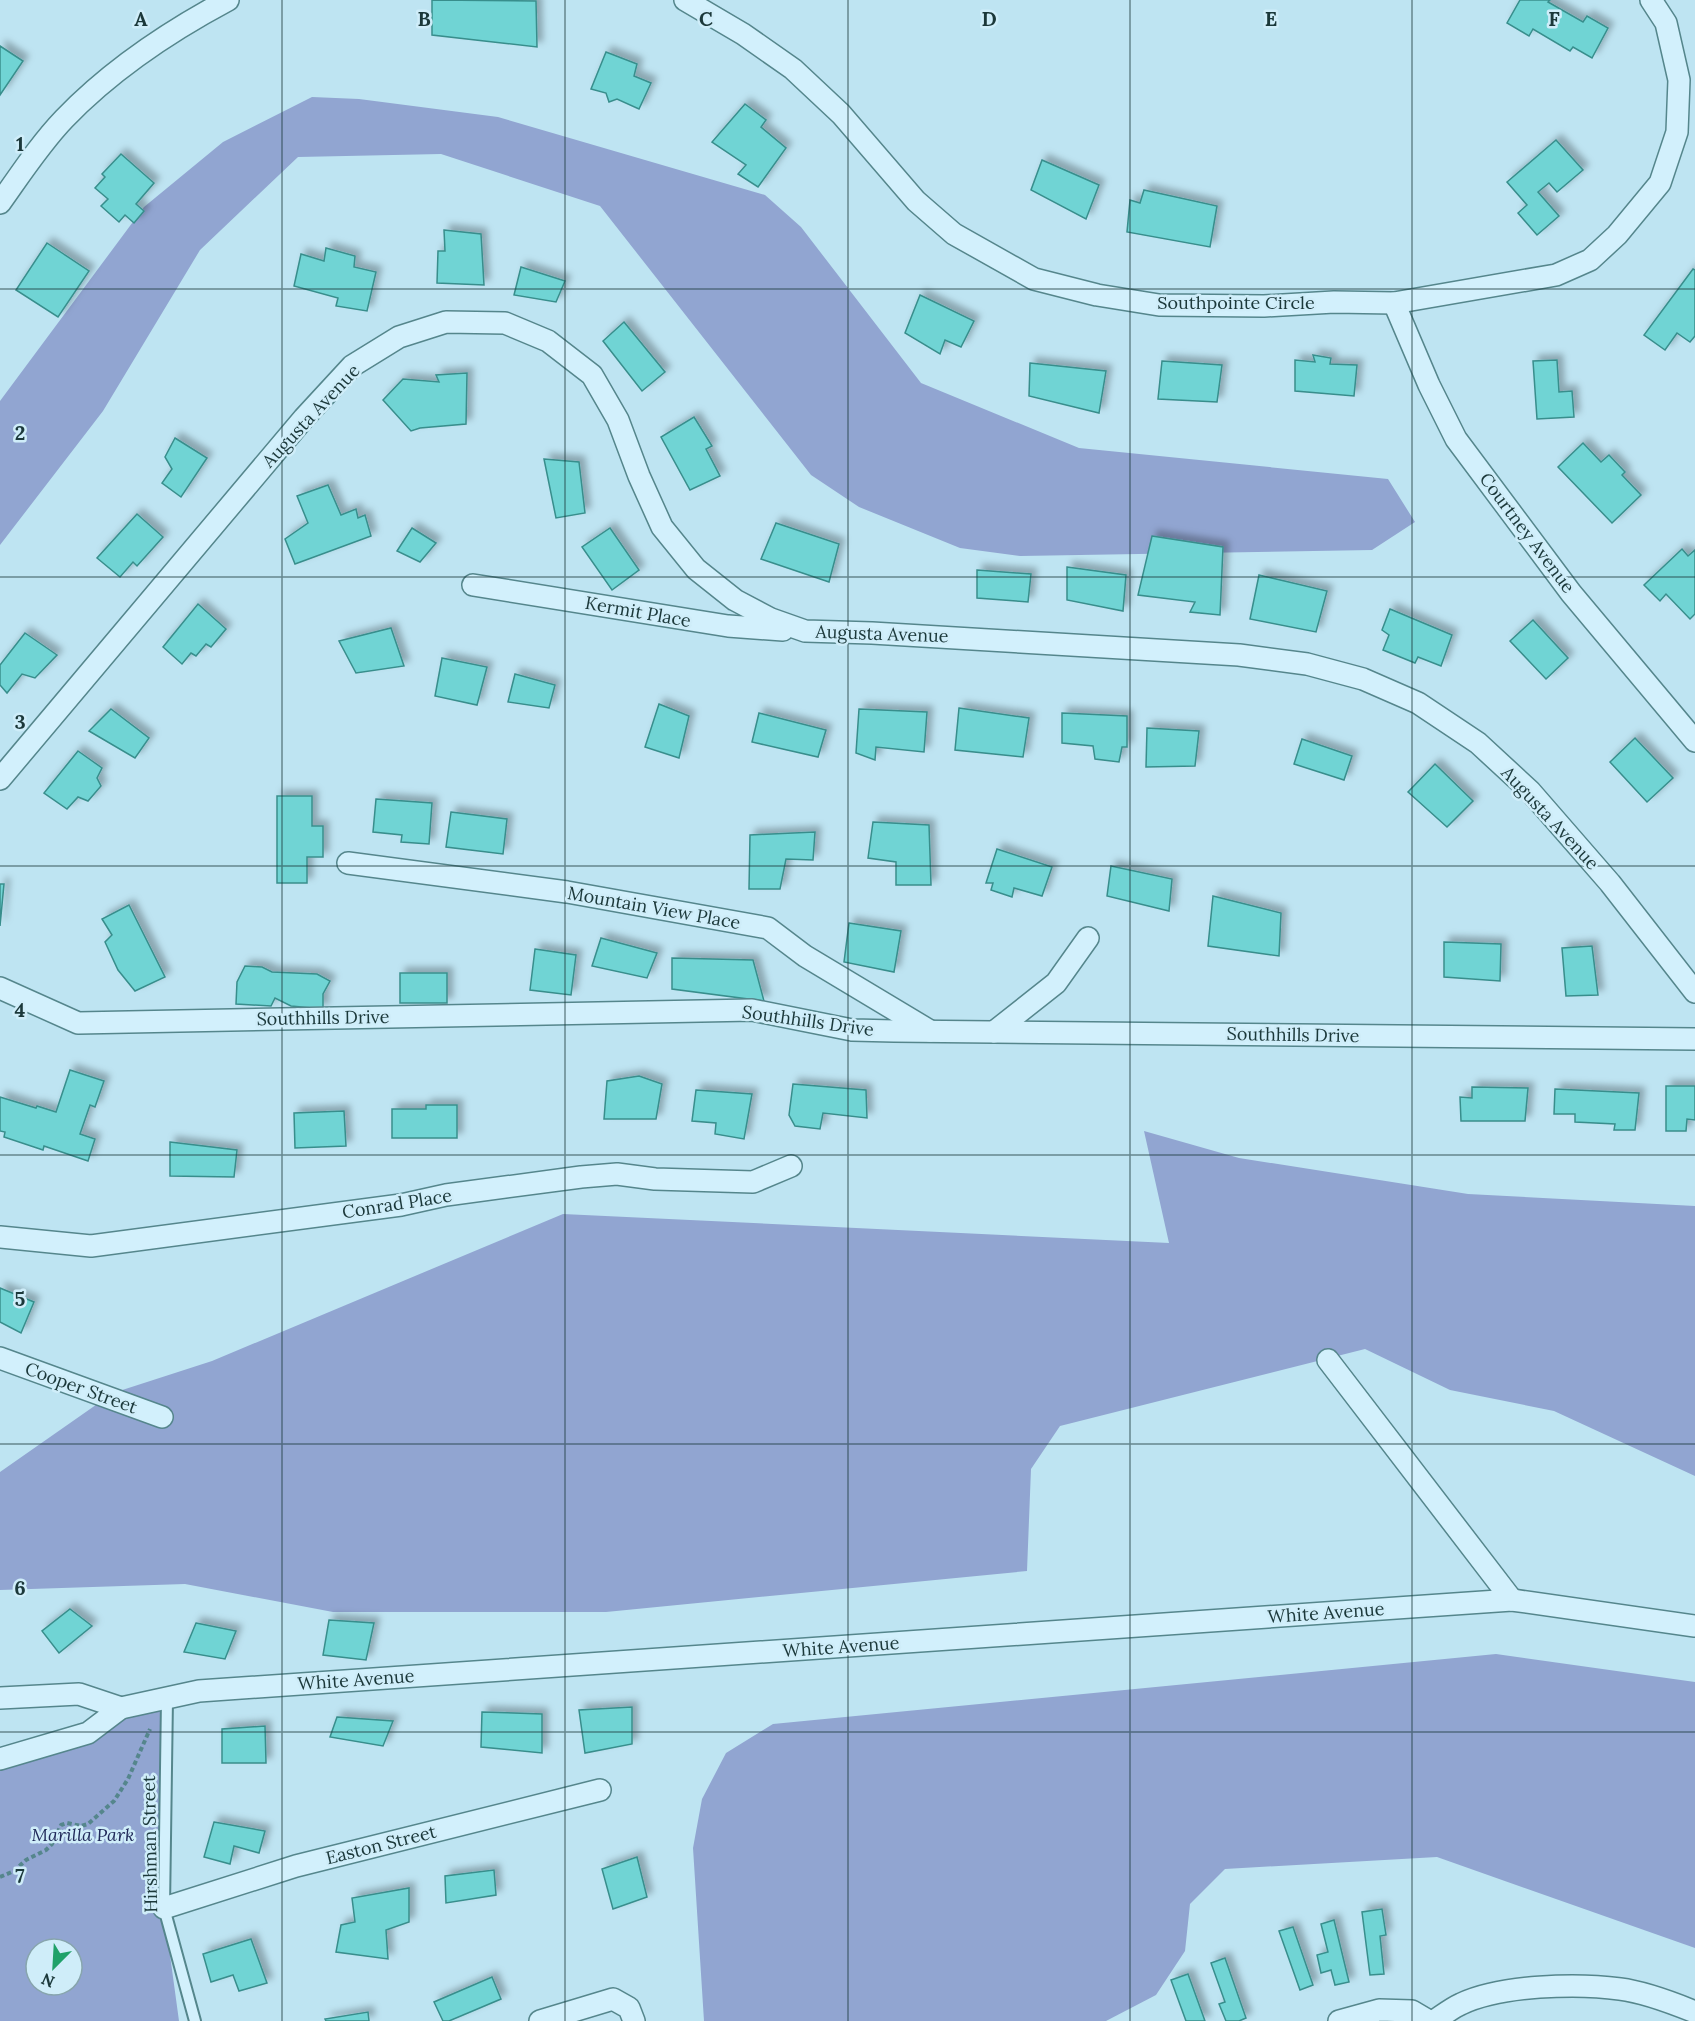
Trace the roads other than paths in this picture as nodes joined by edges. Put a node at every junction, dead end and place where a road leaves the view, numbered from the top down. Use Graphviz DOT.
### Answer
graph roads {
  1 [pos="228,0"];
  2 [pos="685,0"];
  3 [pos="1651,0"];
  4 [pos="0,203"];
  5 [pos="1394,303"];
  6 [pos="473,585"];
  7 [pos="805,632"];
  8 [pos="1695,741"];
  9 [pos="0,780"];
  10 [pos="348,863"];
  11 [pos="1088,938"];
  12 [pos="0,988"];
  13 [pos="1695,992"];
  14 [pos="930,1032"];
  15 [pos="994,1032"];
  16 [pos="1695,1040"];
  17 [pos="791,1166"];
  18 [pos="0,1237"];
  19 [pos="0,1358"];
  20 [pos="1329,1360"];
  21 [pos="162,1417"];
  22 [pos="1512,1600"];
  23 [pos="1695,1626"];
  24 [pos="0,1698"];
  25 [pos="164,1700"];
  26 [pos="122,1708"];
  27 [pos="0,1759"];
  28 [pos="600,1790"];
  29 [pos="164,1908"];
  30 [pos="1695,2012"];
  31 [pos="195,2021"];
  32 [pos="540,2021"];
  33 [pos="634,2021"];
  34 [pos="1339,2021"];
  35 [pos="1428,2021"];
  36 [pos="1434,2021"];
  1 -- 4 [label="street"];
  2 -- 5 [label="street, Southpointe Circle"];
  3 -- 5 [label="street, Southpointe Circle"];
  5 -- 8 [label="street, Courtney Avenue"];
  6 -- 7 [label="street, Kermit Place"];
  7 -- 9 [label="street, Augusta Avenue"];
  7 -- 13 [label="street, Augusta Avenue"];
  10 -- 14 [label="street, Mountain View Place"];
  11 -- 15 [label="street"];
  12 -- 14 [label="street, Southhills Drive"];
  14 -- 15 [label="street, Southhills Drive"];
  15 -- 16 [label="street, Southhills Drive"];
  17 -- 18 [label="street, Conrad Place"];
  19 -- 21 [label="street, Cooper Street"];
  20 -- 22 [label="street"];
  22 -- 23 [label="street, White Avenue"];
  22 -- 25 [label="street, White Avenue"];
  24 -- 26 [label="street"];
  25 -- 26 [label="street, White Avenue"];
  25 -- 29 [label="lane, Hirshman Street"];
  26 -- 27 [label="street, White Avenue"];
  28 -- 29 [label="street, Easton Street"];
  29 -- 31 [label="lane, Hirshman Street"];
  30 -- 36 [label="street"];
  32 -- 33 [label="street"];
  34 -- 35 [label="street"];
}
